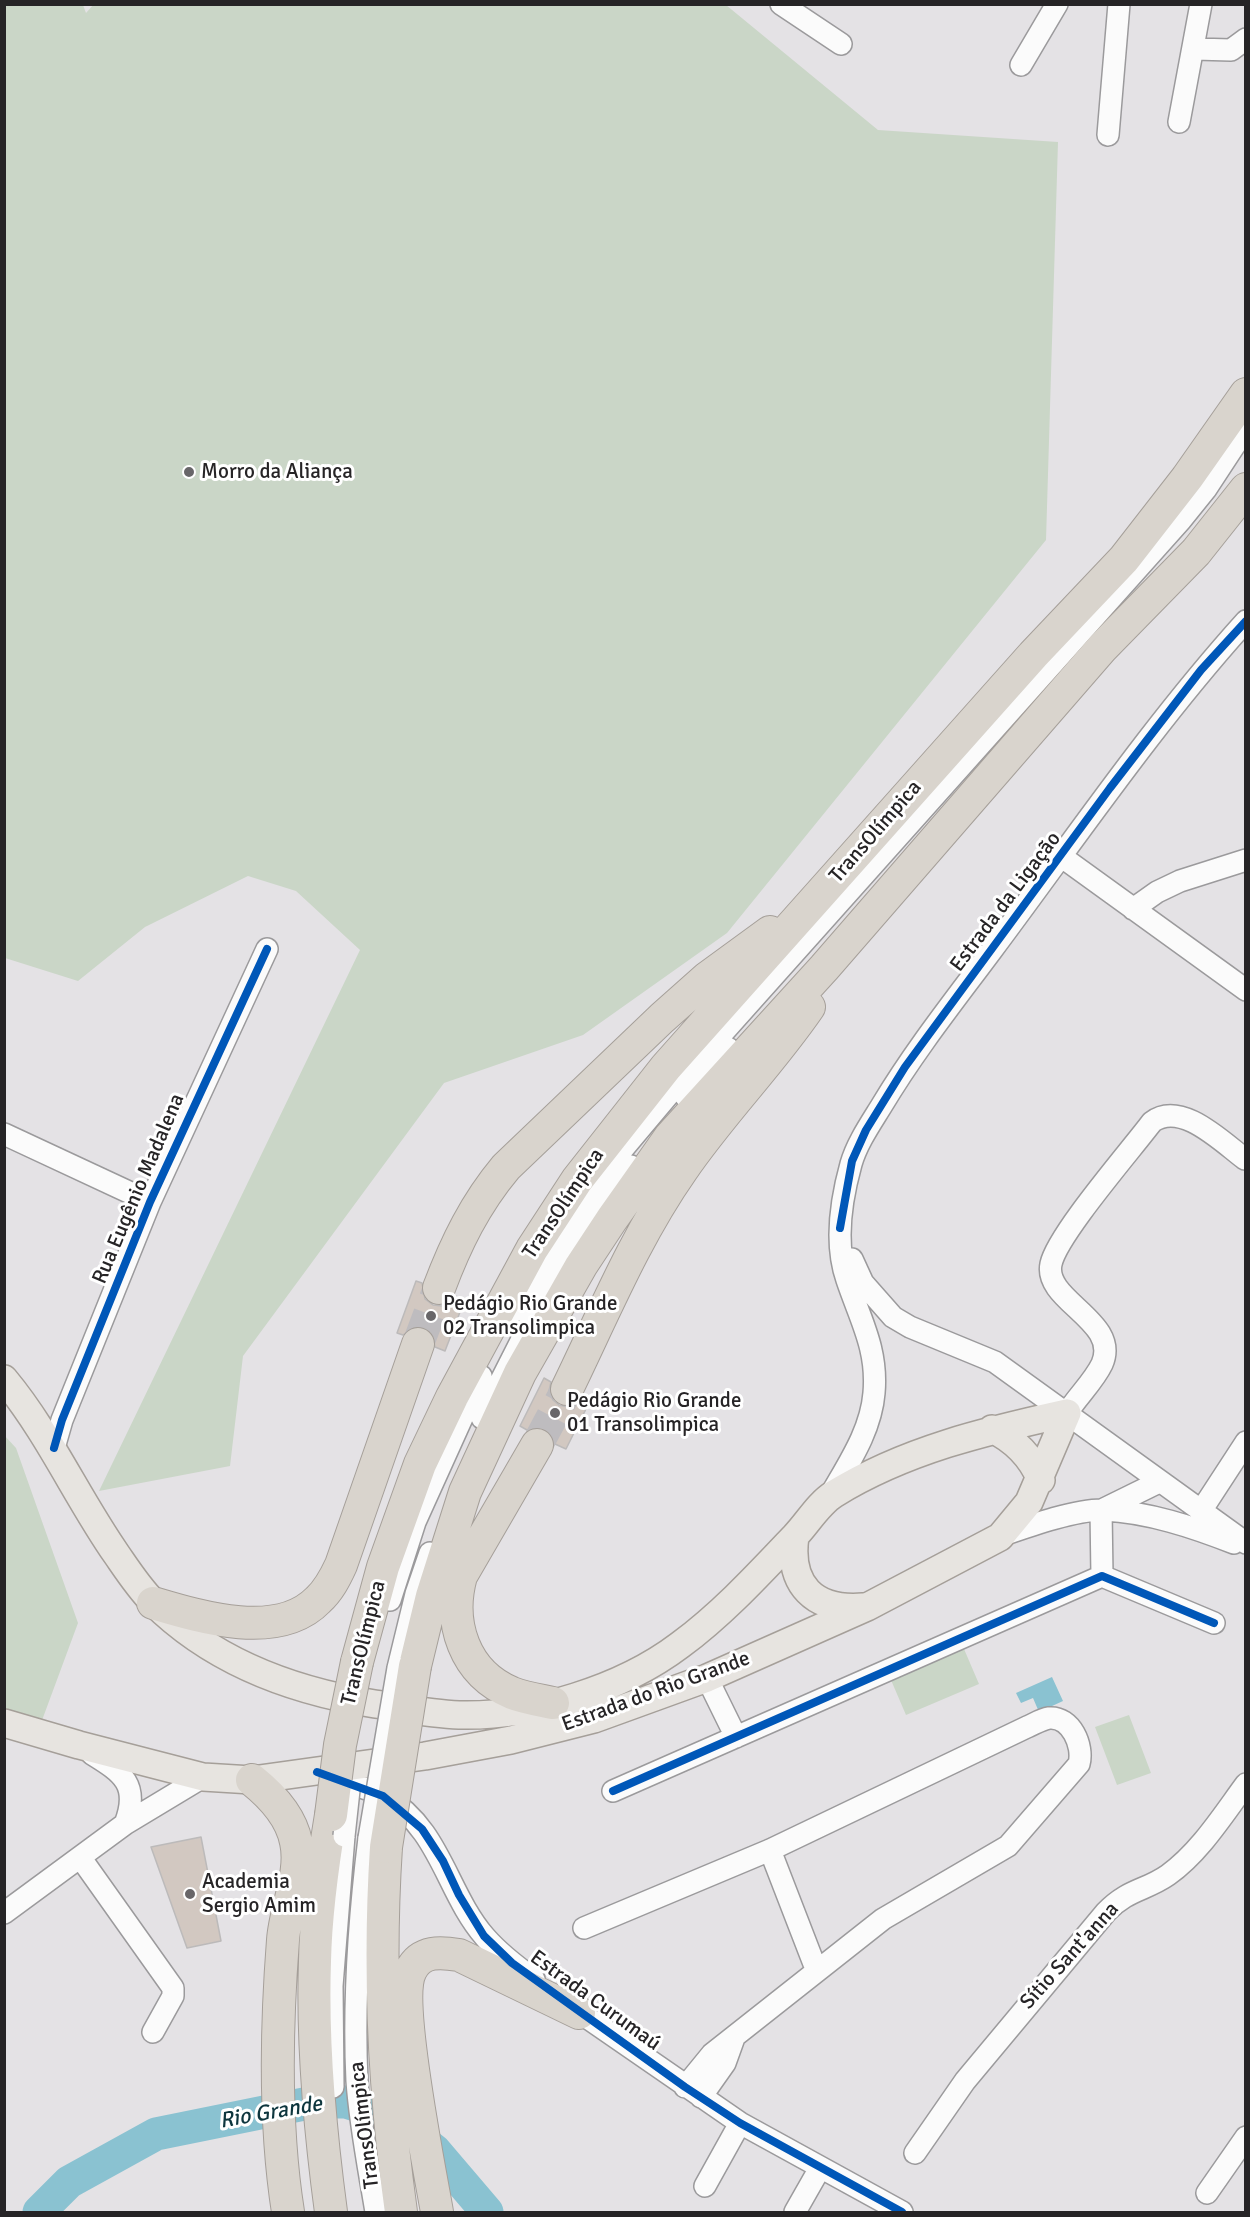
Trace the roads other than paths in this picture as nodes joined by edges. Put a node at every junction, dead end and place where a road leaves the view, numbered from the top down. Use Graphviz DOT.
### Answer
graph roads {
  1 [pos="781,4"];
  2 [pos="1057,4"];
  3 [pos="1119,4"];
  4 [pos="1202,4"];
  5 [pos="1245,39"];
  6 [pos="842,44"];
  7 [pos="1195,49"];
  8 [pos="1021,64"];
  9 [pos="1179,122"];
  10 [pos="1108,135"];
  11 [pos="1245,393"];
  12 [pos="1245,428"];
  13 [pos="1245,453"];
  14 [pos="1245,489"];
  15 [pos="1245,621"];
  16 [pos="1062,857"];
  17 [pos="1245,860"];
  18 [pos="813,904"];
  19 [pos="1133,909"];
  20 [pos="267,949"];
  21 [pos="824,968"];
  22 [pos="1245,990"];
  23 [pos="4,1134"];
  24 [pos="1245,1159"];
  25 [pos="150,1202"];
  26 [pos="840,1228"];
  27 [pos="439,1288"];
  28 [pos="418,1344"];
  29 [pos="4,1379"];
  30 [pos="567,1389"];
  31 [pos="1067,1413"];
  32 [pos="50,1423"];
  33 [pos="992,1429"];
  34 [pos="1245,1442"];
  35 [pos="537,1445"];
  36 [pos="1041,1480"];
  37 [pos="1159,1482"];
  38 [pos="830,1496"];
  39 [pos="1101,1510"];
  40 [pos="1202,1511"];
  41 [pos="795,1536"];
  42 [pos="1000,1537"];
  43 [pos="1245,1543"];
  44 [pos="1245,1548"];
  45 [pos="1102,1576"];
  46 [pos="153,1603"];
  47 [pos="867,1607"];
  48 [pos="1214,1623"];
  49 [pos="365,1662"];
  50 [pos="407,1667"];
  51 [pos="707,1678"];
  52 [pos="553,1703"];
  53 [pos="4,1723"];
  54 [pos="736,1737"];
  55 [pos="79,1746"];
  56 [pos="317,1772"];
  57 [pos="203,1777"];
  58 [pos="252,1780"];
  59 [pos="1245,1784"];
  60 [pos="613,1791"];
  61 [pos="125,1824"];
  62 [pos="770,1850"];
  63 [pos="80,1857"];
  64 [pos="4,1912"];
  65 [pos="584,1928"];
  66 [pos="816,1969"];
  67 [pos="579,2013"];
  68 [pos="153,2032"];
  69 [pos="693,2092"];
  70 [pos="740,2123"];
  71 [pos="1245,2137"];
  72 [pos="329,2139"];
  73 [pos="379,2148"];
  74 [pos="915,2153"];
  75 [pos="820,2168"];
  76 [pos="705,2186"];
  77 [pos="1208,2193"];
  78 [pos="288,2212"];
  79 [pos="331,2212"];
  80 [pos="344,2212"];
  81 [pos="376,2212"];
  82 [pos="401,2212"];
  83 [pos="437,2212"];
  84 [pos="795,2212"];
  85 [pos="902,2212"];
  1 -- 6 [label="street"];
  2 -- 8 [label="street"];
  3 -- 10 [label="street"];
  4 -- 7 [label="street"];
  5 -- 7 [label="street"];
  7 -- 9 [label="street"];
  11 -- 18 [label="highway, TransOlímpica"];
  12 -- 49 [label="street, TransOlímpica"];
  13 -- 50 [label="street, TransOlímpica"];
  14 -- 21 [label="highway, TransOlímpica"];
  15 -- 16 [label="street, Estrada da Ligação"];
  16 -- 19 [label="street"];
  16 -- 26 [label="street, Estrada da Ligação"];
  17 -- 19 [label="street"];
  18 -- 27 [label="highway"];
  18 -- 49 [label="highway, TransOlímpica"];
  19 -- 22 [label="street"];
  20 -- 25 [label="street, Rua Eugênio Madalena"];
  21 -- 30 [label="highway"];
  21 -- 50 [label="highway, TransOlímpica"];
  23 -- 25 [label="street"];
  24 -- 31 [label="street"];
  25 -- 32 [label="street, Rua Eugênio Madalena"];
  26 -- 31 [label="street"];
  26 -- 38 [label="street, Estrada da Ligação"];
  28 -- 46 [label="highway"];
  29 -- 32 [label="main road, Estrada do Rio Grande"];
  31 -- 33 [label="main road, Estrada do Rio Grande"];
  31 -- 36 [label="main road, Estrada do Rio Grande"];
  31 -- 37 [label="street"];
  32 -- 46 [label="main road, Estrada do Rio Grande"];
  33 -- 36 [label="main road"];
  33 -- 38 [label="main road, Estrada do Rio Grande"];
  34 -- 40 [label="street"];
  35 -- 52 [label="highway"];
  36 -- 42 [label="main road, Estrada do Rio Grande"];
  37 -- 39 [label="street"];
  37 -- 40 [label="street"];
  38 -- 41 [label="main road, Estrada do Rio Grande"];
  39 -- 42 [label="street, Estrada do Rio Grande"];
  39 -- 44 [label="street, Estrada do Rio Grande"];
  39 -- 45 [label="street"];
  40 -- 43 [label="street"];
  41 -- 47 [label="main road"];
  41 -- 52 [label="main road, Estrada do Rio Grande"];
  42 -- 47 [label="main road, Estrada do Rio Grande"];
  45 -- 48 [label="street"];
  45 -- 54 [label="street"];
  46 -- 52 [label="main road, Estrada do Rio Grande"];
  47 -- 51 [label="main road, Estrada do Rio Grande"];
  49 -- 72 [label="highway, TransOlímpica, bridge"];
  50 -- 73 [label="highway, TransOlímpica, bridge"];
  51 -- 54 [label="street"];
  51 -- 56 [label="main road, Estrada do Rio Grande"];
  53 -- 55 [label="main road, Estrada do Rio Grande"];
  54 -- 60 [label="street"];
  55 -- 57 [label="main road, Estrada do Rio Grande"];
  55 -- 61 [label="street"];
  56 -- 58 [label="main road, Estrada do Rio Grande"];
  56 -- 67 [label="street, Estrada Curumaú"];
  57 -- 58 [label="main road, Estrada do Rio Grande"];
  57 -- 61 [label="street"];
  58 -- 78 [label="highway"];
  59 -- 74 [label="street, Sítio Sant'anna"];
  61 -- 63 [label="street"];
  62 -- 65 [label="street"];
  62 -- 66 [label="street"];
  62 -- 66 [label="street"];
  63 -- 64 [label="street"];
  63 -- 68 [label="street"];
  66 -- 69 [label="street"];
  67 -- 69 [label="street, Estrada Curumaú"];
  67 -- 83 [label="highway"];
  69 -- 70 [label="street, Estrada Curumaú"];
  70 -- 75 [label="street, Estrada Curumaú"];
  70 -- 76 [label="street"];
  71 -- 77 [label="street"];
  72 -- 79 [label="highway, TransOlímpica"];
  72 -- 80 [label="street, TransOlímpica"];
  73 -- 81 [label="street, TransOlímpica"];
  73 -- 82 [label="highway, TransOlímpica"];
  75 -- 84 [label="street"];
  75 -- 85 [label="street, Estrada Curumaú"];
}
